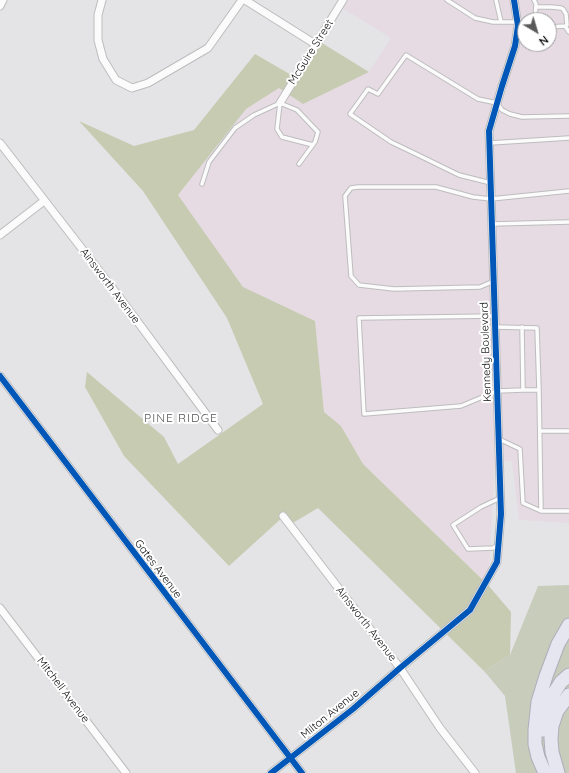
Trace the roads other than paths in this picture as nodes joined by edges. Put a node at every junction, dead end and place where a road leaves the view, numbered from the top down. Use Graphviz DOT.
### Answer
graph roads {
  1 [pos="3,0"];
  2 [pos="102,0"];
  3 [pos="244,0"];
  4 [pos="343,0"];
  5 [pos="447,0"];
  6 [pos="496,0"];
  7 [pos="514,0"];
  8 [pos="534,0"];
  9 [pos="0,6"];
  10 [pos="536,7"];
  11 [pos="536,12"];
  12 [pos="501,22"];
  13 [pos="517,22"];
  14 [pos="557,26"];
  15 [pos="565,26"];
  16 [pos="569,32"];
  17 [pos="517,33"];
  18 [pos="315,44"];
  19 [pos="497,103"];
  20 [pos="280,104"];
  21 [pos="569,116"];
  22 [pos="569,138"];
  23 [pos="0,143"];
  24 [pos="490,143"];
  25 [pos="313,145"];
  26 [pos="299,164"];
  27 [pos="491,183"];
  28 [pos="202,184"];
  29 [pos="569,191"];
  30 [pos="491,199"];
  31 [pos="44,201"];
  32 [pos="569,222"];
  33 [pos="492,224"];
  34 [pos="0,235"];
  35 [pos="494,281"];
  36 [pos="495,316"];
  37 [pos="495,327"];
  38 [pos="522,328"];
  39 [pos="0,376"];
  40 [pos="523,390"];
  41 [pos="539,390"];
  42 [pos="497,391"];
  43 [pos="218,430"];
  44 [pos="540,431"];
  45 [pos="569,431"];
  46 [pos="499,439"];
  47 [pos="501,497"];
  48 [pos="541,511"];
  49 [pos="569,511"];
  50 [pos="283,516"];
  51 [pos="498,545"];
  52 [pos="0,608"];
  53 [pos="569,625"];
  54 [pos="569,636"];
  55 [pos="554,656"];
  56 [pos="400,668"];
  57 [pos="569,675"];
  58 [pos="569,695"];
  59 [pos="290,758"];
  60 [pos="126,773"];
  61 [pos="271,773"];
  62 [pos="302,773"];
  63 [pos="475,773"];
  64 [pos="545,773"];
  65 [pos="557,773"];
  1 -- 9 [label="street"];
  2 -- 3 [label="street"];
  3 -- 18 [label="street"];
  4 -- 18 [label="street, McGuire Street"];
  5 -- 12 [label="lane"];
  6 -- 12 [label="lane"];
  7 -- 13 [label="street, Kennedy Boulevard"];
  8 -- 10 [label="lane"];
  10 -- 11 [label="lane"];
  10 -- 15 [label="lane"];
  12 -- 13 [label="lane"];
  14 -- 15 [label="lane"];
  15 -- 16 [label="lane"];
  17 -- 19 [label="street, Kennedy Boulevard"];
  18 -- 20 [label="street, McGuire Street"];
  19 -- 21 [label="lane"];
  19 -- 24 [label="street, Kennedy Boulevard"];
  19 -- 27 [label="lane"];
  20 -- 25 [label="lane"];
  20 -- 25 [label="lane"];
  20 -- 28 [label="lane"];
  22 -- 24 [label="lane"];
  23 -- 31 [label="street, Ainsworth Avenue"];
  24 -- 27 [label="street, Kennedy Boulevard"];
  25 -- 26 [label="lane"];
  27 -- 30 [label="street, Kennedy Boulevard"];
  29 -- 30 [label="lane"];
  30 -- 33 [label="street, Kennedy Boulevard"];
  30 -- 35 [label="lane"];
  31 -- 34 [label="street"];
  31 -- 43 [label="street, Ainsworth Avenue"];
  32 -- 33 [label="lane"];
  33 -- 35 [label="street, Kennedy Boulevard"];
  35 -- 36 [label="street, Kennedy Boulevard"];
  36 -- 37 [label="street, Kennedy Boulevard"];
  36 -- 42 [label="lane"];
  37 -- 38 [label="lane"];
  37 -- 42 [label="street, Kennedy Boulevard"];
  38 -- 40 [label="lane"];
  38 -- 41 [label="lane"];
  39 -- 59 [label="street, Gates Avenue"];
  40 -- 41 [label="lane"];
  40 -- 42 [label="lane"];
  41 -- 44 [label="lane"];
  42 -- 46 [label="street, Kennedy Boulevard"];
  44 -- 45 [label="lane"];
  44 -- 48 [label="lane"];
  46 -- 47 [label="street, Kennedy Boulevard"];
  46 -- 48 [label="lane"];
  47 -- 51 [label="street, Kennedy Boulevard"];
  47 -- 51 [label="lane"];
  48 -- 49 [label="lane"];
  50 -- 56 [label="street, Ainsworth Avenue"];
  51 -- 56 [label="street, Kennedy Boulevard"];
  52 -- 60 [label="street, Mitchell Avenue"];
  53 -- 55 [label="highway"];
  54 -- 55 [label="highway"];
  55 -- 64 [label="highway"];
  56 -- 59 [label="street, Milton Avenue"];
  56 -- 63 [label="street, Ainsworth Avenue"];
  57 -- 65 [label="highway"];
  58 -- 65 [label="highway"];
  59 -- 61 [label="street, Milton Avenue"];
  59 -- 62 [label="street, Gates Avenue"];
}
